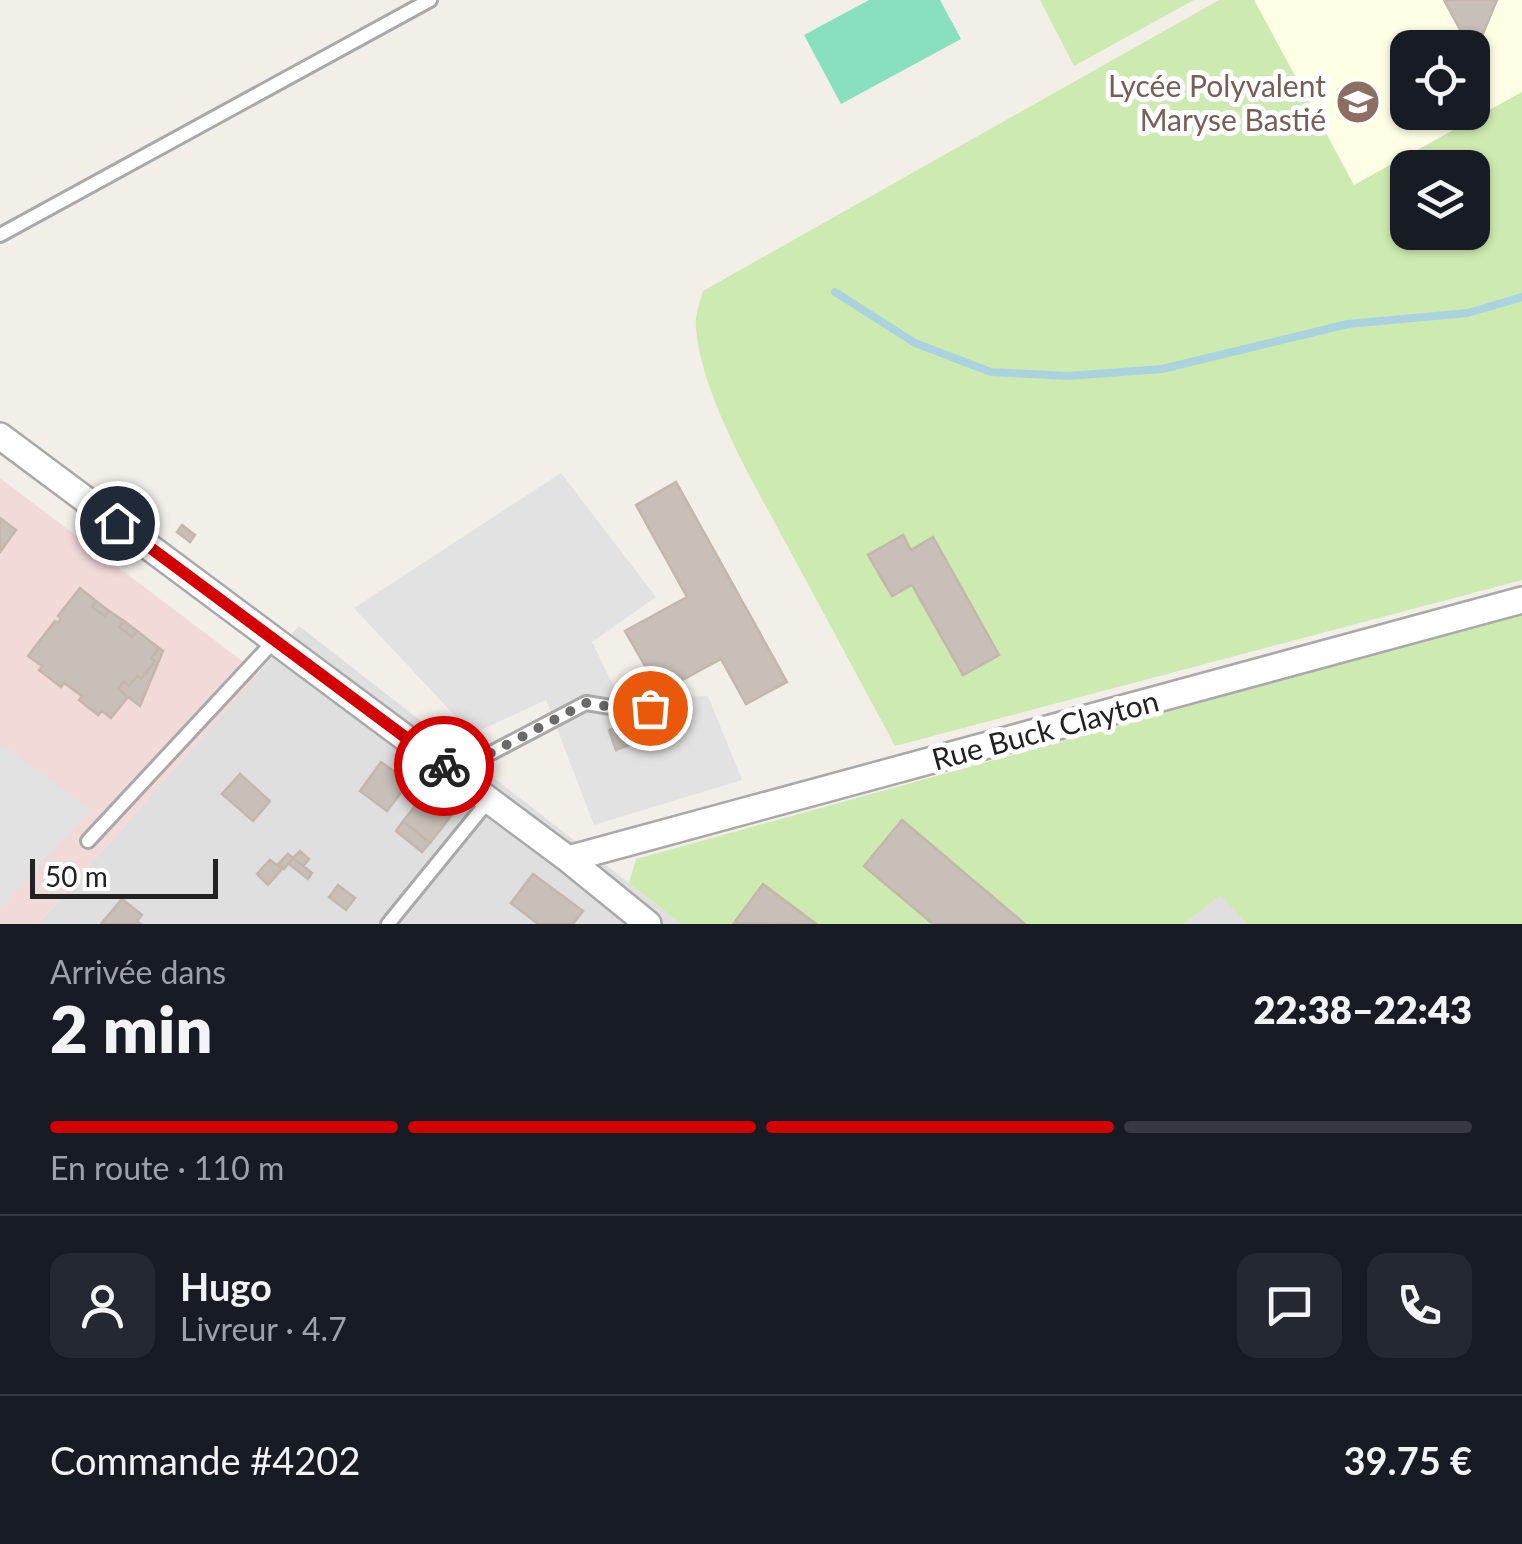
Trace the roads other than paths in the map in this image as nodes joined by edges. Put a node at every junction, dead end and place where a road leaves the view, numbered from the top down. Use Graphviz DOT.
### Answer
graph roads {
  1 [pos="430,0"];
  2 [pos="0,235"];
  3 [pos="0,436"];
  4 [pos="1522,600"];
  5 [pos="275,640"];
  6 [pos="678,706"];
  7 [pos="453,773"];
  8 [pos="489,800"];
  9 [pos="88,841"];
  10 [pos="568,859"];
  11 [pos="388,924"];
  12 [pos="648,924"];
  1 -- 2 [label="lane"];
  3 -- 5 [label="street"];
  4 -- 10 [label="street, Rue Buck Clayton"];
  5 -- 7 [label="street"];
  5 -- 9 [label="lane"];
  6 -- 7 [label="lane"];
  7 -- 8 [label="street"];
  8 -- 10 [label="street"];
  8 -- 11 [label="lane"];
  10 -- 12 [label="street"];
}
